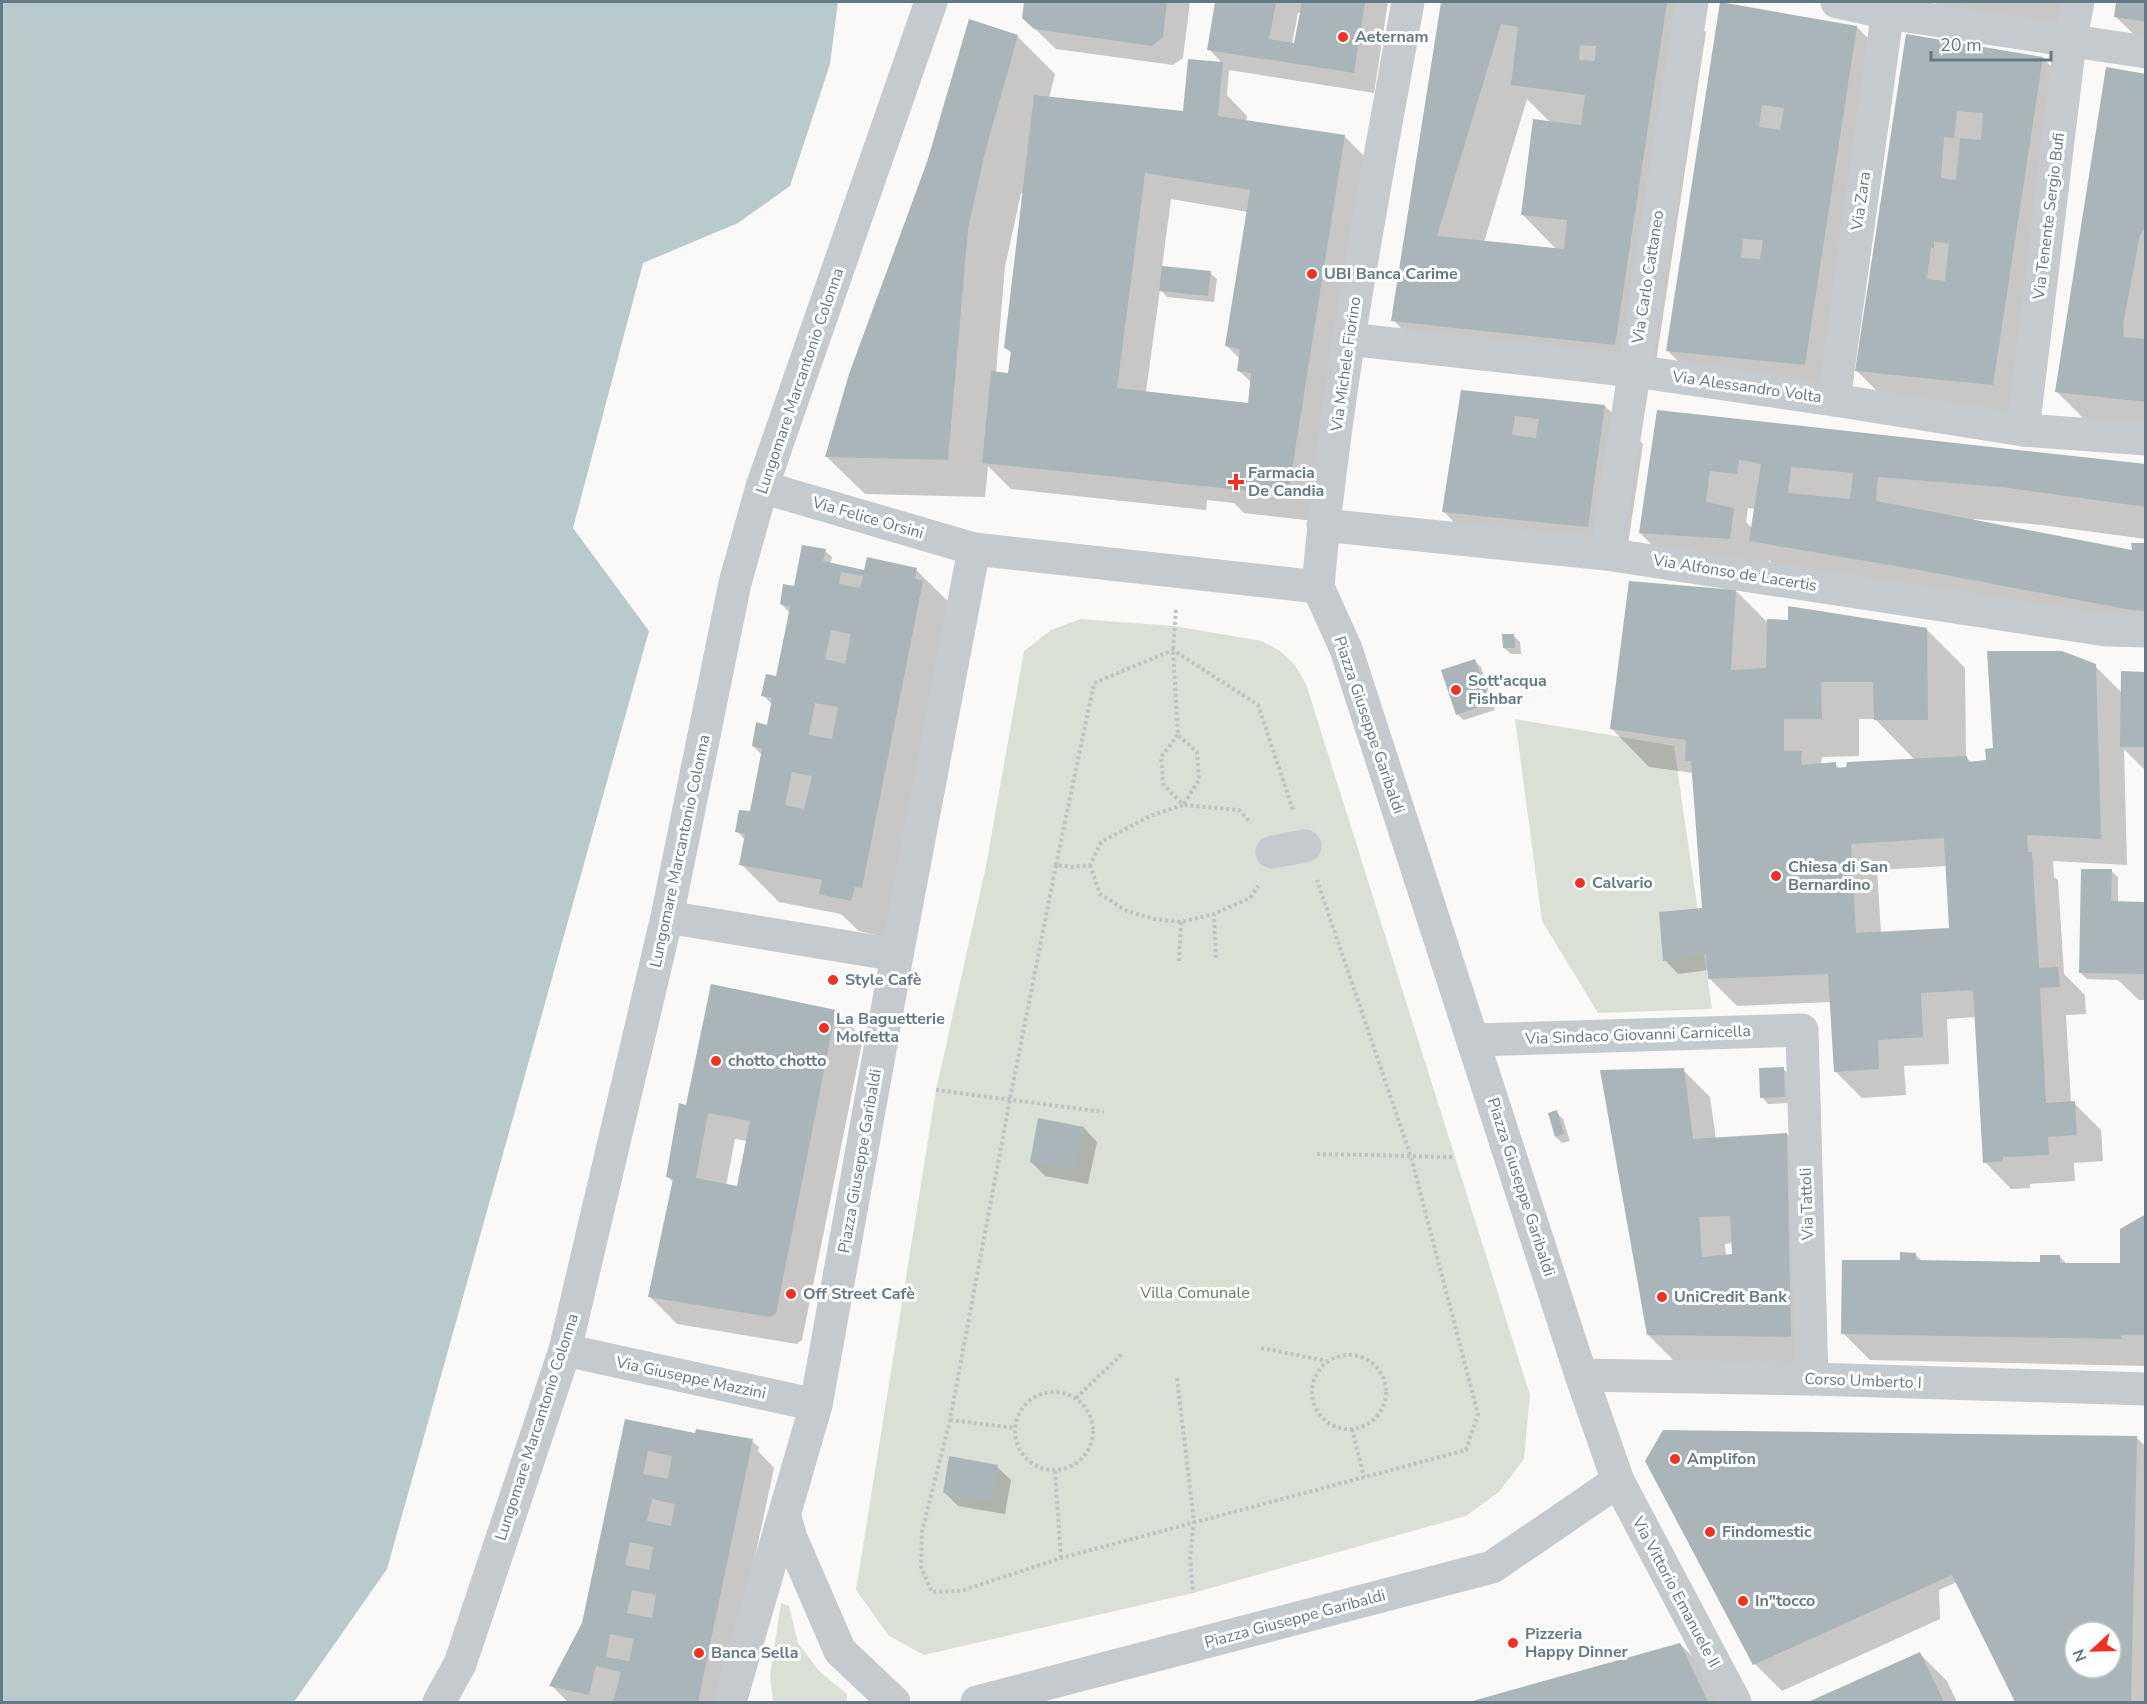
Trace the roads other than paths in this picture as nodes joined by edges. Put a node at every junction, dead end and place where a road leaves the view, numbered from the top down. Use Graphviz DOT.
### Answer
graph roads {
  1 [pos="931,2"];
  2 [pos="1408,2"];
  3 [pos="1692,2"];
  4 [pos="1837,2"];
  5 [pos="2078,2"];
  6 [pos="1888,7"];
  7 [pos="2070,42"];
  8 [pos="2145,52"];
  9 [pos="1348,339"];
  10 [pos="1634,371"];
  11 [pos="1834,400"];
  12 [pos="2023,430"];
  13 [pos="2145,439"];
  14 [pos="762,487"];
  15 [pos="1323,525"];
  16 [pos="974,549"];
  17 [pos="1606,554"];
  18 [pos="1318,587"];
  19 [pos="2145,631"];
  20 [pos="1305,846"];
  21 [pos="1272,852"];
  22 [pos="667,917"];
  23 [pos="897,955"];
  24 [pos="1802,1030"];
  25 [pos="1473,1040"];
  26 [pos="565,1350"];
  27 [pos="1581,1375"];
  28 [pos="1812,1379"];
  29 [pos="2145,1389"];
  30 [pos="816,1405"];
  31 [pos="1618,1481"];
  32 [pos="785,1517"];
  33 [pos="439,1702"];
  34 [pos="730,1702"];
  35 [pos="894,1702"];
  36 [pos="977,1702"];
  37 [pos="1735,1702"];
  1 -- 14 [label="street, Lungomare Marcantonio Colonna"];
  2 -- 9 [label="street, Via Michele Fiorino"];
  3 -- 10 [label="street, Via Carlo Cattaneo"];
  4 -- 6 [label="street"];
  5 -- 7 [label="street, Via Tenente Sergio Bufi"];
  6 -- 7 [label="street"];
  6 -- 11 [label="street, Via Zara"];
  7 -- 8 [label="street"];
  7 -- 12 [label="street, Via Tenente Sergio Bufi"];
  9 -- 10 [label="street, Via Alessandro Volta"];
  9 -- 15 [label="street, Via Michele Fiorino"];
  10 -- 11 [label="street, Via Alessandro Volta"];
  10 -- 17 [label="street, Via Carlo Cattaneo"];
  11 -- 12 [label="street, Via Alessandro Volta"];
  12 -- 13 [label="street, Via Alessandro Volta"];
  14 -- 16 [label="street, Via Felice Orsini"];
  14 -- 22 [label="street, Lungomare Marcantonio Colonna"];
  15 -- 17 [label="street, Via Alfonso de Lacertis"];
  15 -- 18 [label="street, Via Michele Fiorino"];
  16 -- 18 [label="street"];
  16 -- 23 [label="street, Piazza Giuseppe Garibaldi"];
  17 -- 19 [label="street, Via Alfonso de Lacertis"];
  18 -- 25 [label="street, Piazza Giuseppe Garibaldi"];
  20 -- 21 [label="street"];
  22 -- 23 [label="street"];
  22 -- 26 [label="street, Lungomare Marcantonio Colonna"];
  23 -- 30 [label="street, Piazza Giuseppe Garibaldi"];
  24 -- 25 [label="street, Via Sindaco Giovanni Carnicella"];
  24 -- 28 [label="street, Via Tattoli"];
  25 -- 27 [label="street, Piazza Giuseppe Garibaldi"];
  26 -- 30 [label="street, Via Giuseppe Mazzini"];
  26 -- 33 [label="street, Lungomare Marcantonio Colonna"];
  27 -- 28 [label="street, Corso Umberto I"];
  27 -- 31 [label="street, Piazza Giuseppe Garibaldi"];
  28 -- 29 [label="street, Corso Umberto I"];
  30 -- 32 [label="street, Piazza Giuseppe Garibaldi"];
  31 -- 36 [label="street, Piazza Giuseppe Garibaldi"];
  31 -- 37 [label="street, Via Vittorio Emanuele II"];
  32 -- 34 [label="street, Piazza Giuseppe Garibaldi"];
  32 -- 35 [label="street"];
}
